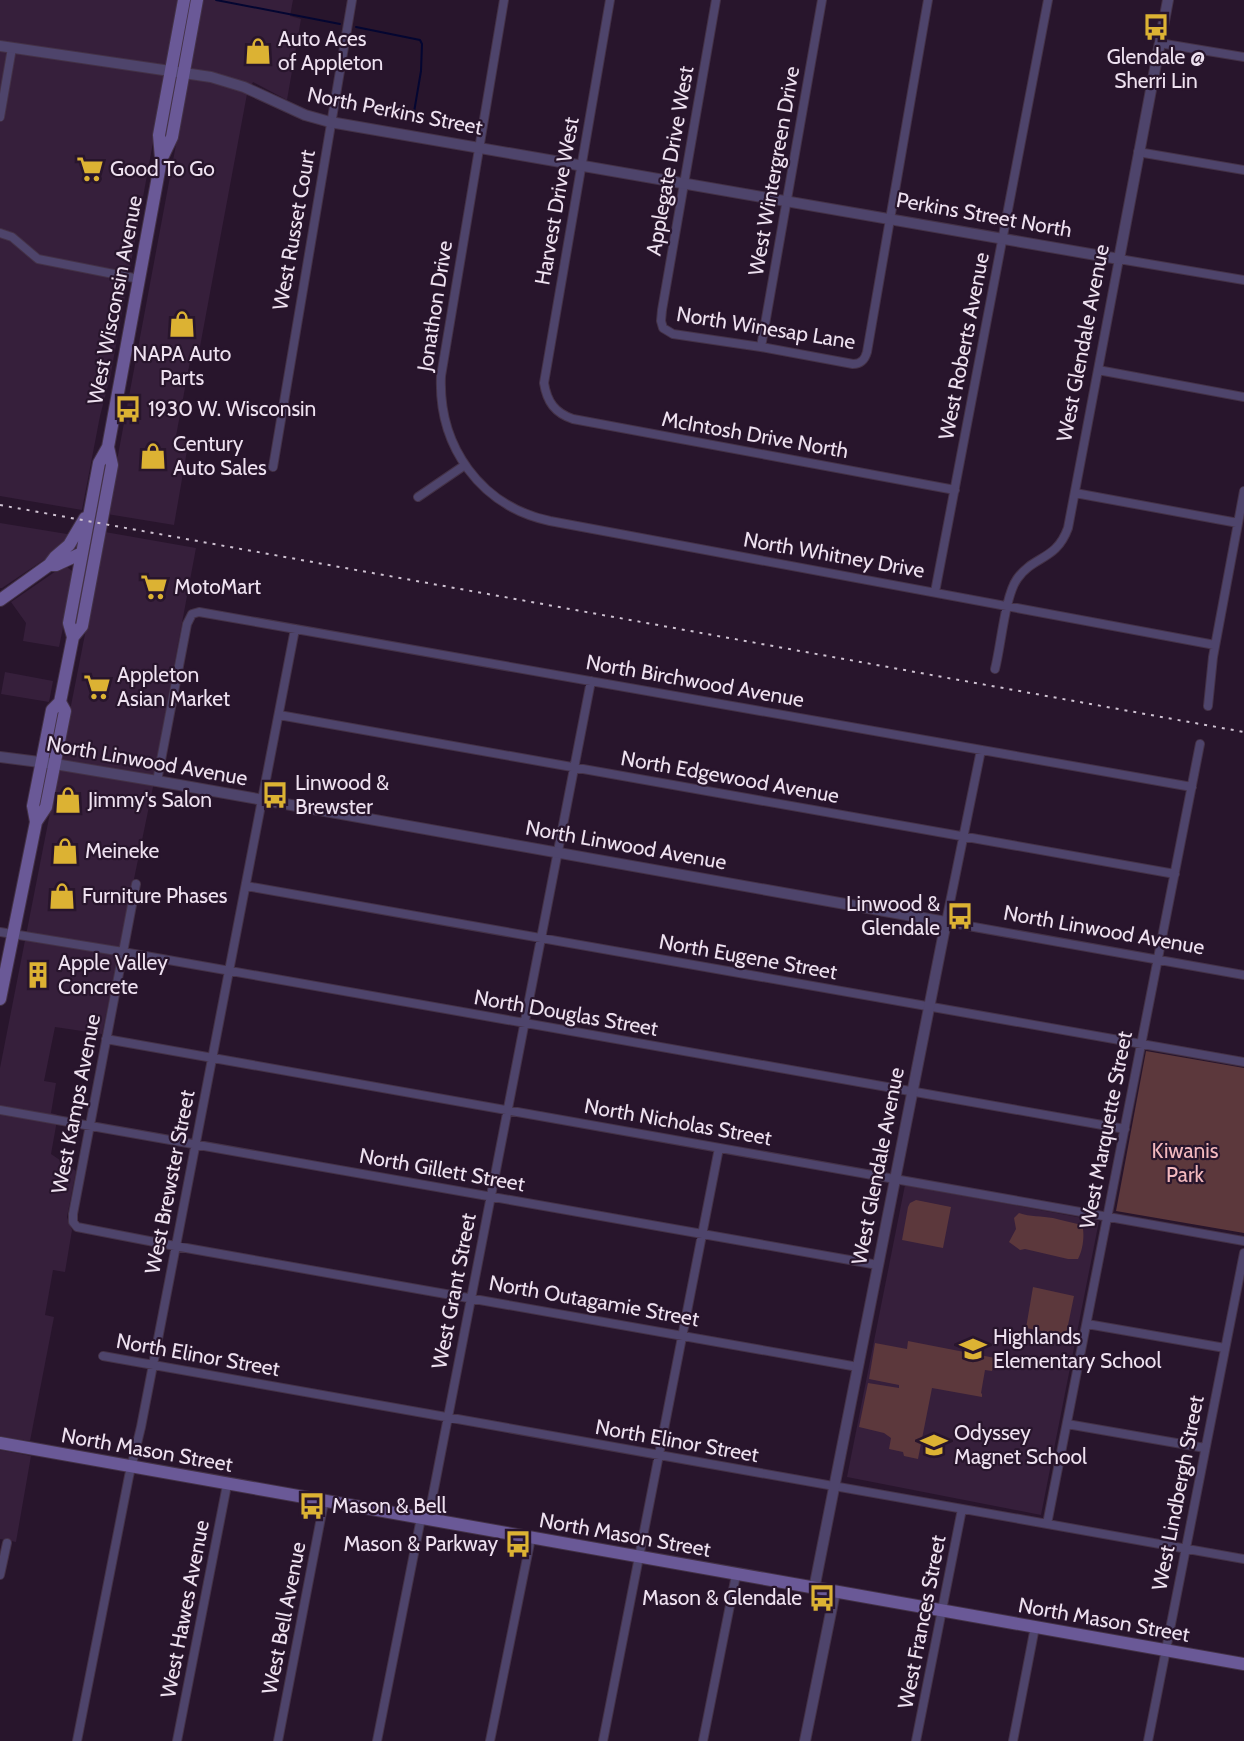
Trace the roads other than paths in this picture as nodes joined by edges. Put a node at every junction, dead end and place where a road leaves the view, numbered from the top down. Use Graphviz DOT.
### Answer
graph roads {
  1 [pos="184,0"];
  2 [pos="197,0"];
  3 [pos="352,0"];
  4 [pos="504,0"];
  5 [pos="610,0"];
  6 [pos="716,0"];
  7 [pos="822,0"];
  8 [pos="928,0"];
  9 [pos="1048,0"];
  10 [pos="1168,0"];
  11 [pos="1159,43"];
  12 [pos="0,46"];
  13 [pos="12,48"];
  14 [pos="1244,57"];
  15 [pos="171,71"];
  16 [pos="184,73"];
  17 [pos="0,117"];
  18 [pos="330,122"];
  19 [pos="478,148"];
  20 [pos="1138,152"];
  21 [pos="161,159"];
  22 [pos="582,166"];
  23 [pos="1244,170"];
  24 [pos="684,183"];
  25 [pos="788,201"];
  26 [pos="890,219"];
  27 [pos="0,233"];
  28 [pos="1002,238"];
  29 [pos="1119,259"];
  30 [pos="139,279"];
  31 [pos="1244,280"];
  32 [pos="663,328"];
  33 [pos="761,347"];
  34 [pos="1098,370"];
  35 [pos="1244,397"];
  36 [pos="553,407"];
  37 [pos="108,447"];
  38 [pos="465,465"];
  39 [pos="273,467"];
  40 [pos="955,490"];
  41 [pos="1244,491"];
  42 [pos="1075,493"];
  43 [pos="418,497"];
  44 [pos="91,506"];
  45 [pos="1238,523"];
  46 [pos="65,548"];
  47 [pos="82,553"];
  48 [pos="95,554"];
  49 [pos="49,565"];
  50 [pos="77,583"];
  51 [pos="935,592"];
  52 [pos="0,600"];
  53 [pos="1008,607"];
  54 [pos="85,610"];
  55 [pos="296,629"];
  56 [pos="73,637"];
  57 [pos="1215,645"];
  58 [pos="995,669"];
  59 [pos="591,681"];
  60 [pos="60,702"];
  61 [pos="1208,706"];
  62 [pos="279,715"];
  63 [pos="1200,744"];
  64 [pos="981,750"];
  65 [pos="0,757"];
  66 [pos="41,762"];
  67 [pos="55,764"];
  68 [pos="575,767"];
  69 [pos="157,781"];
  70 [pos="1192,787"];
  71 [pos="262,801"];
  72 [pos="36,822"];
  73 [pos="963,836"];
  74 [pos="558,853"];
  75 [pos="1175,874"];
  76 [pos="136,884"];
  77 [pos="246,886"];
  78 [pos="946,922"];
  79 [pos="6,933"];
  80 [pos="541,938"];
  81 [pos="123,952"];
  82 [pos="1159,959"];
  83 [pos="230,971"];
  84 [pos="1244,975"];
  85 [pos="0,999"];
  86 [pos="929,1007"];
  87 [pos="525,1024"];
  88 [pos="106,1039"];
  89 [pos="1141,1044"];
  90 [pos="212,1057"];
  91 [pos="1244,1062"];
  92 [pos="913,1092"];
  93 [pos="0,1110"];
  94 [pos="507,1110"];
  95 [pos="90,1125"];
  96 [pos="1125,1130"];
  97 [pos="196,1144"];
  98 [pos="719,1148"];
  99 [pos="896,1178"];
  100 [pos="491,1196"];
  101 [pos="1108,1216"];
  102 [pos="75,1225"];
  103 [pos="702,1234"];
  104 [pos="1244,1241"];
  105 [pos="176,1246"];
  106 [pos="1244,1253"];
  107 [pos="878,1265"];
  108 [pos="471,1298"];
  109 [pos="1087,1324"];
  110 [pos="682,1335"];
  111 [pos="1225,1348"];
  112 [pos="103,1356"];
  113 [pos="153,1366"];
  114 [pos="858,1367"];
  115 [pos="447,1418"];
  116 [pos="1067,1424"];
  117 [pos="0,1443"];
  118 [pos="1205,1448"];
  119 [pos="658,1455"];
  120 [pos="132,1467"];
  121 [pos="227,1485"];
  122 [pos="834,1488"];
  123 [pos="324,1502"];
  124 [pos="962,1509"];
  125 [pos="424,1519"];
  126 [pos="1047,1524"];
  127 [pos="531,1538"];
  128 [pos="7,1543"];
  129 [pos="1186,1549"];
  130 [pos="639,1557"];
  131 [pos="1244,1559"];
  132 [pos="0,1575"];
  133 [pos="736,1575"];
  134 [pos="814,1589"];
  135 [pos="835,1592"];
  136 [pos="942,1611"];
  137 [pos="1035,1628"];
  138 [pos="1166,1650"];
  139 [pos="1244,1664"];
  140 [pos="77,1741"];
  141 [pos="177,1741"];
  142 [pos="278,1741"];
  143 [pos="377,1741"];
  144 [pos="490,1741"];
  145 [pos="603,1741"];
  146 [pos="703,1741"];
  147 [pos="805,1741"];
  148 [pos="916,1741"];
  149 [pos="1013,1741"];
  150 [pos="1148,1741"];
  1 -- 15 [label="main road, West Wisconsin Avenue"];
  2 -- 16 [label="main road, West Wisconsin Avenue"];
  3 -- 18 [label="street, West Russet Court"];
  4 -- 19 [label="street, Jonathon Drive"];
  5 -- 22 [label="street, Harvest Drive West"];
  6 -- 24 [label="street, Applegate Drive West"];
  7 -- 25 [label="street, West Wintergreen Drive"];
  8 -- 26 [label="street"];
  9 -- 28 [label="street, West Roberts Avenue"];
  10 -- 11 [label="street, West Glendale Avenue"];
  11 -- 14 [label="street"];
  11 -- 20 [label="street, West Glendale Avenue"];
  12 -- 13 [label="street, North Perkins Street"];
  13 -- 15 [label="street, North Perkins Street"];
  13 -- 17 [label="street"];
  15 -- 16 [label="street, North Perkins Street"];
  15 -- 21 [label="main road, West Wisconsin Avenue"];
  16 -- 18 [label="street, North Perkins Street"];
  16 -- 21 [label="main road, West Wisconsin Avenue"];
  18 -- 19 [label="street, North Perkins Street"];
  18 -- 39 [label="street, West Russet Court"];
  19 -- 22 [label="street, North Perkins Street"];
  19 -- 38 [label="street, Jonathon Drive"];
  20 -- 23 [label="street"];
  20 -- 29 [label="street, West Glendale Avenue"];
  21 -- 30 [label="main road, West Wisconsin Avenue"];
  22 -- 24 [label="street, North Perkins Street"];
  22 -- 36 [label="street, Harvest Drive West"];
  24 -- 25 [label="street, North Perkins Street"];
  24 -- 32 [label="street, Applegate Drive West"];
  25 -- 26 [label="street, Perkins Street North"];
  25 -- 33 [label="street, West Wintergreen Drive"];
  26 -- 28 [label="street, Perkins Street North"];
  26 -- 33 [label="street, North Winesap Lane"];
  27 -- 30 [label="street"];
  28 -- 29 [label="street, Perkins Street North"];
  28 -- 40 [label="street, West Roberts Avenue"];
  29 -- 31 [label="street, Perkins Street North"];
  29 -- 34 [label="street, West Glendale Avenue"];
  30 -- 37 [label="main road, West Wisconsin Avenue"];
  32 -- 33 [label="street, North Winesap Lane"];
  34 -- 35 [label="street"];
  34 -- 42 [label="street, West Glendale Avenue"];
  36 -- 40 [label="street, McIntosh Drive North"];
  37 -- 44 [label="main road, West Wisconsin Avenue"];
  37 -- 48 [label="main road, West Wisconsin Avenue"];
  38 -- 43 [label="street"];
  38 -- 51 [label="street, North Whitney Drive"];
  40 -- 51 [label="street, West Roberts Avenue"];
  41 -- 45 [label="street"];
  42 -- 45 [label="street"];
  42 -- 53 [label="street, West Glendale Avenue"];
  44 -- 46 [label="main road"];
  44 -- 47 [label="main road, West Wisconsin Avenue"];
  45 -- 57 [label="street"];
  46 -- 47 [label="main road"];
  46 -- 49 [label="main road"];
  47 -- 48 [label="main road"];
  47 -- 49 [label="main road"];
  47 -- 50 [label="main road, West Wisconsin Avenue"];
  48 -- 54 [label="main road, West Wisconsin Avenue"];
  49 -- 52 [label="main road"];
  50 -- 54 [label="main road"];
  50 -- 56 [label="main road, West Wisconsin Avenue"];
  51 -- 53 [label="street, North Whitney Drive"];
  53 -- 57 [label="street, North Whitney Drive"];
  53 -- 58 [label="street, West Glendale Avenue"];
  54 -- 56 [label="main road, West Wisconsin Avenue"];
  55 -- 59 [label="street, North Birchwood Avenue"];
  55 -- 62 [label="street, West Brewster Street"];
  55 -- 69 [label="street, North Birchwood Avenue"];
  56 -- 60 [label="main road, West Wisconsin Avenue"];
  57 -- 61 [label="street"];
  59 -- 64 [label="street, North Birchwood Avenue"];
  59 -- 68 [label="street, West Grant Street"];
  60 -- 66 [label="main road, West Wisconsin Avenue"];
  60 -- 67 [label="main road, West Wisconsin Avenue"];
  62 -- 68 [label="street, North Edgewood Avenue"];
  62 -- 71 [label="street, West Brewster Street"];
  63 -- 70 [label="street, West Marquette Street"];
  64 -- 70 [label="street, North Birchwood Avenue"];
  64 -- 73 [label="street, West Glendale Avenue"];
  65 -- 66 [label="street, North Linwood Avenue"];
  66 -- 67 [label="street, North Linwood Avenue"];
  66 -- 72 [label="main road, West Wisconsin Avenue"];
  67 -- 69 [label="street, North Linwood Avenue"];
  67 -- 72 [label="main road, West Wisconsin Avenue"];
  68 -- 73 [label="street, North Edgewood Avenue"];
  68 -- 74 [label="street, West Grant Street"];
  69 -- 71 [label="street, North Linwood Avenue"];
  70 -- 75 [label="street, West Marquette Street"];
  71 -- 74 [label="street, North Linwood Avenue"];
  71 -- 77 [label="street, West Brewster Street"];
  72 -- 79 [label="main road, West Wisconsin Avenue"];
  73 -- 75 [label="street, North Edgewood Avenue"];
  73 -- 78 [label="street, West Glendale Avenue"];
  74 -- 78 [label="street, North Linwood Avenue"];
  74 -- 80 [label="street, West Grant Street"];
  75 -- 82 [label="street, West Marquette Street"];
  76 -- 81 [label="street, West Kamps Avenue"];
  77 -- 80 [label="street, North Eugene Street"];
  77 -- 83 [label="street, West Brewster Street"];
  78 -- 82 [label="street, North Linwood Avenue"];
  78 -- 86 [label="street, West Glendale Avenue"];
  79 -- 81 [label="street, North Douglas Street"];
  79 -- 85 [label="main road, West Wisconsin Avenue"];
  80 -- 86 [label="street, North Eugene Street"];
  80 -- 87 [label="street, West Grant Street"];
  81 -- 83 [label="street, North Douglas Street"];
  81 -- 88 [label="street, West Kamps Avenue"];
  82 -- 84 [label="street, North Linwood Avenue"];
  82 -- 89 [label="street, West Marquette Street"];
  83 -- 87 [label="street, North Douglas Street"];
  83 -- 90 [label="street, West Brewster Street"];
  86 -- 89 [label="street, North Eugene Street"];
  86 -- 92 [label="street, West Glendale Avenue"];
  87 -- 92 [label="street, North Douglas Street"];
  87 -- 94 [label="street, West Grant Street"];
  88 -- 90 [label="street, North Nicholas Street"];
  88 -- 95 [label="street, West Kamps Avenue"];
  89 -- 91 [label="street, North Eugene Street"];
  89 -- 96 [label="street, West Marquette Street"];
  90 -- 94 [label="street, North Nicholas Street"];
  90 -- 97 [label="street, West Brewster Street"];
  92 -- 96 [label="street, North Douglas Street"];
  92 -- 99 [label="street, West Glendale Avenue"];
  93 -- 95 [label="street, North Gillett Street"];
  94 -- 98 [label="street, North Nicholas Street"];
  94 -- 100 [label="street, West Grant Street"];
  95 -- 97 [label="street, North Gillett Street"];
  95 -- 102 [label="street, West Kamps Avenue"];
  96 -- 101 [label="street, West Marquette Street"];
  97 -- 100 [label="street, North Gillett Street"];
  97 -- 105 [label="street, West Brewster Street"];
  98 -- 99 [label="street, North Nicholas Street"];
  98 -- 103 [label="street"];
  99 -- 101 [label="street, North Nicholas Street"];
  99 -- 107 [label="street, West Glendale Avenue"];
  100 -- 103 [label="street, North Gillett Street"];
  100 -- 108 [label="street, West Grant Street"];
  101 -- 104 [label="street, North Nicholas Street"];
  101 -- 109 [label="street, West Marquette Street"];
  102 -- 105 [label="street, North Outagamie Street"];
  103 -- 107 [label="street, North Gillett Street"];
  103 -- 110 [label="street"];
  105 -- 108 [label="street, North Outagamie Street"];
  105 -- 113 [label="street, West Brewster Street"];
  106 -- 111 [label="street, West Lindbergh Street"];
  107 -- 114 [label="street, West Glendale Avenue"];
  108 -- 110 [label="street, North Outagamie Street"];
  108 -- 115 [label="street, West Grant Street"];
  109 -- 111 [label="street"];
  109 -- 116 [label="street, West Marquette Street"];
  110 -- 114 [label="street, North Outagamie Street"];
  110 -- 119 [label="street"];
  111 -- 118 [label="street, West Lindbergh Street"];
  112 -- 113 [label="street, North Elinor Street"];
  113 -- 115 [label="street, North Elinor Street"];
  113 -- 120 [label="street, West Brewster Street"];
  114 -- 122 [label="street, West Glendale Avenue"];
  115 -- 119 [label="street, North Elinor Street"];
  115 -- 125 [label="street, West Grant Street"];
  116 -- 118 [label="street"];
  116 -- 126 [label="street, West Marquette Street"];
  117 -- 120 [label="main road, North Mason Street"];
  118 -- 129 [label="street, West Lindbergh Street"];
  119 -- 122 [label="street, North Elinor Street"];
  119 -- 130 [label="street"];
  120 -- 121 [label="main road, North Mason Street"];
  120 -- 140 [label="street, West Brewster Street"];
  121 -- 123 [label="main road, North Mason Street"];
  121 -- 141 [label="street, West Hawes Avenue"];
  122 -- 124 [label="street, North Elinor Street"];
  122 -- 134 [label="street, West Glendale Avenue"];
  123 -- 125 [label="main road, North Mason Street"];
  123 -- 142 [label="street, West Bell Avenue"];
  124 -- 126 [label="street, North Elinor Street"];
  124 -- 136 [label="street, West Frances Street"];
  125 -- 127 [label="main road, North Mason Street"];
  125 -- 143 [label="street, West Grant Street"];
  126 -- 129 [label="street, North Elinor Street"];
  127 -- 130 [label="main road, North Mason Street"];
  127 -- 144 [label="street"];
  128 -- 132 [label="street"];
  129 -- 131 [label="street, North Elinor Street"];
  129 -- 138 [label="street, West Lindbergh Street"];
  130 -- 133 [label="main road, North Mason Street"];
  130 -- 145 [label="street"];
  133 -- 134 [label="main road, North Mason Street"];
  133 -- 146 [label="street"];
  134 -- 135 [label="main road, North Mason Street"];
  135 -- 136 [label="main road, North Mason Street"];
  135 -- 147 [label="street"];
  136 -- 137 [label="main road, North Mason Street"];
  136 -- 148 [label="street, West Frances Street"];
  137 -- 138 [label="main road, North Mason Street"];
  137 -- 149 [label="street"];
  138 -- 139 [label="main road, North Mason Street"];
  138 -- 150 [label="street, West Lindbergh Street"];
}
